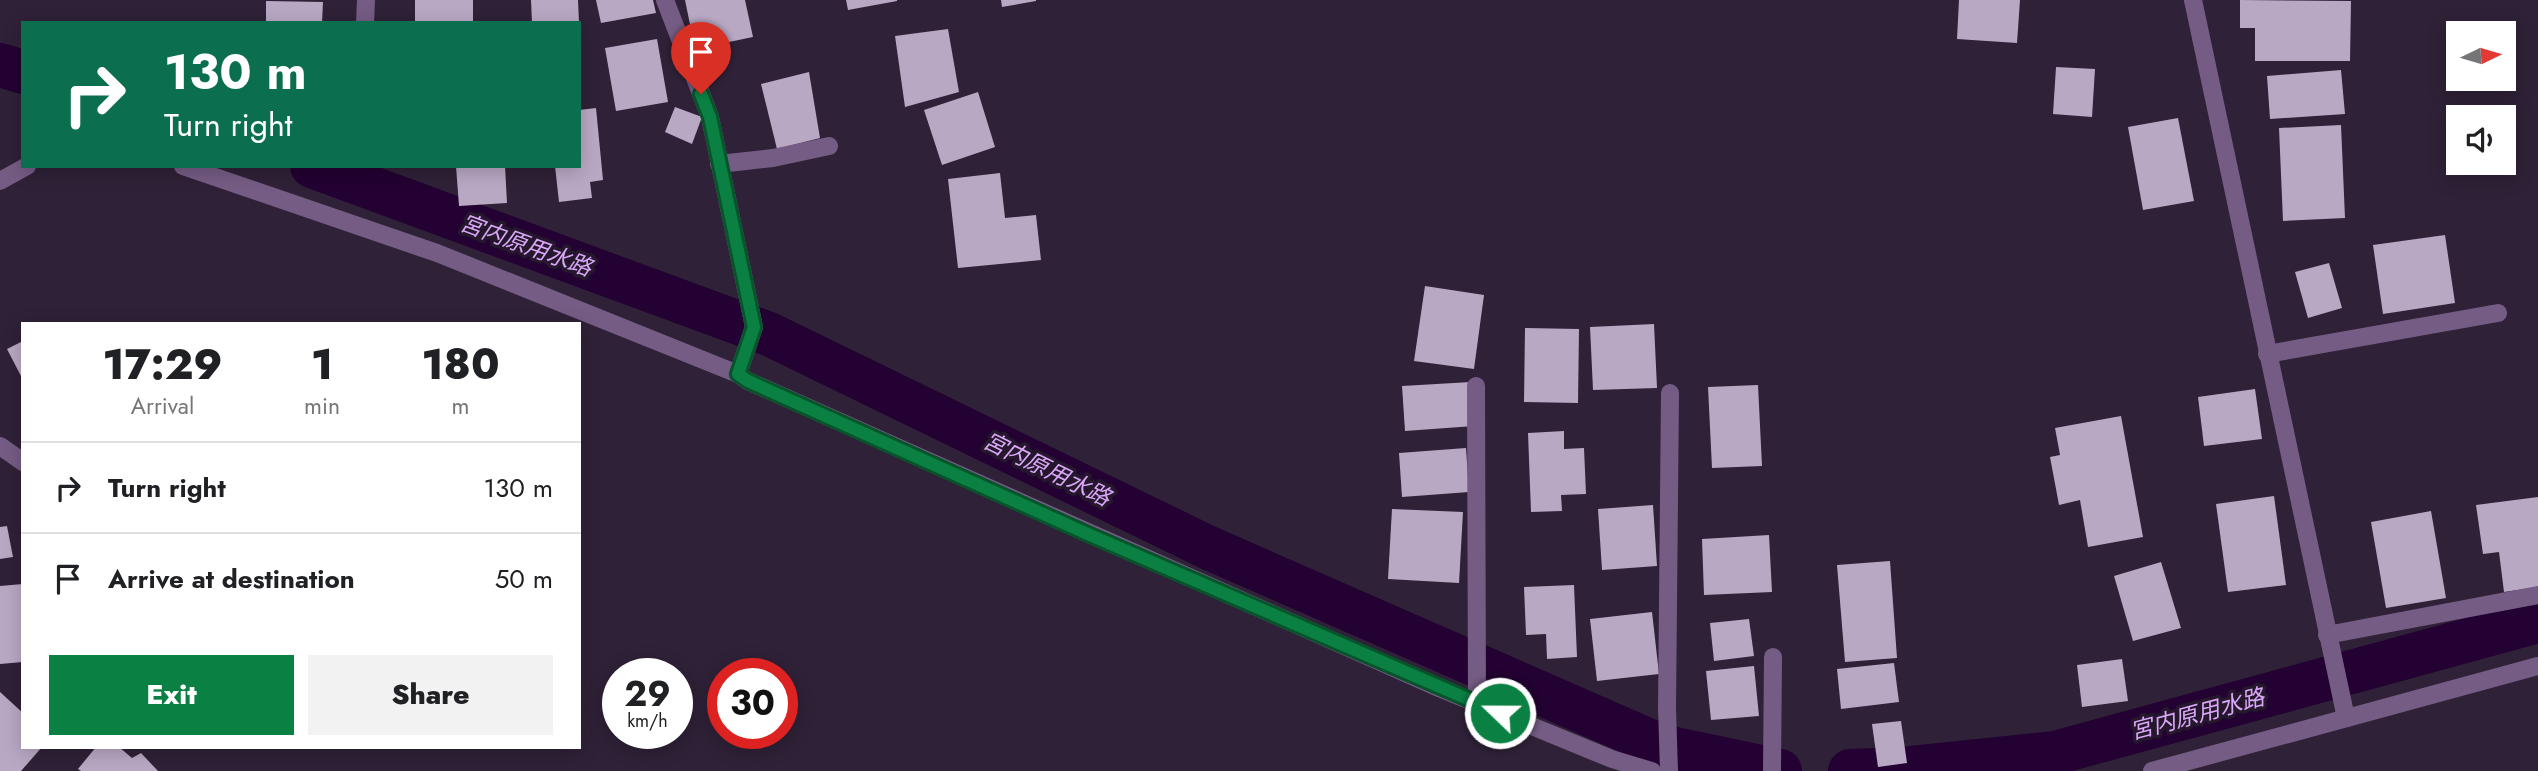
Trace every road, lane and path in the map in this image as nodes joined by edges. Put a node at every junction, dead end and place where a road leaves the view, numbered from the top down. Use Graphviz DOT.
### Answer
graph roads {
  1 [pos="366,0"];
  2 [pos="665,0"];
  3 [pos="2193,0"];
  4 [pos="365,21"];
  5 [pos="829,146"];
  6 [pos="719,164"];
  7 [pos="23,168"];
  8 [pos="189,168"];
  9 [pos="0,181"];
  10 [pos="2498,313"];
  11 [pos="2267,354"];
  12 [pos="740,367"];
  13 [pos="1476,386"];
  14 [pos="1670,393"];
  15 [pos="0,446"];
  16 [pos="21,462"];
  17 [pos="2538,595"];
  18 [pos="2329,643"];
  19 [pos="1773,657"];
  20 [pos="2538,666"];
  21 [pos="1477,702"];
  22 [pos="2345,709"];
  23 [pos="1652,771"];
  24 [pos="1670,771"];
  25 [pos="1772,771"];
  26 [pos="2152,771"];
  1 -- 4 [label="street"];
  2 -- 6 [label="street"];
  3 -- 11 [label="street"];
  5 -- 6 [label="street"];
  6 -- 12 [label="street"];
  7 -- 9 [label="street"];
  8 -- 12 [label="street"];
  10 -- 11 [label="street"];
  11 -- 18 [label="street"];
  12 -- 21 [label="street"];
  13 -- 21 [label="street"];
  14 -- 24 [label="street"];
  15 -- 16 [label="street"];
  17 -- 18 [label="street"];
  18 -- 22 [label="street"];
  19 -- 25 [label="street"];
  20 -- 22 [label="street"];
  21 -- 23 [label="street"];
  22 -- 26 [label="street"];
}
